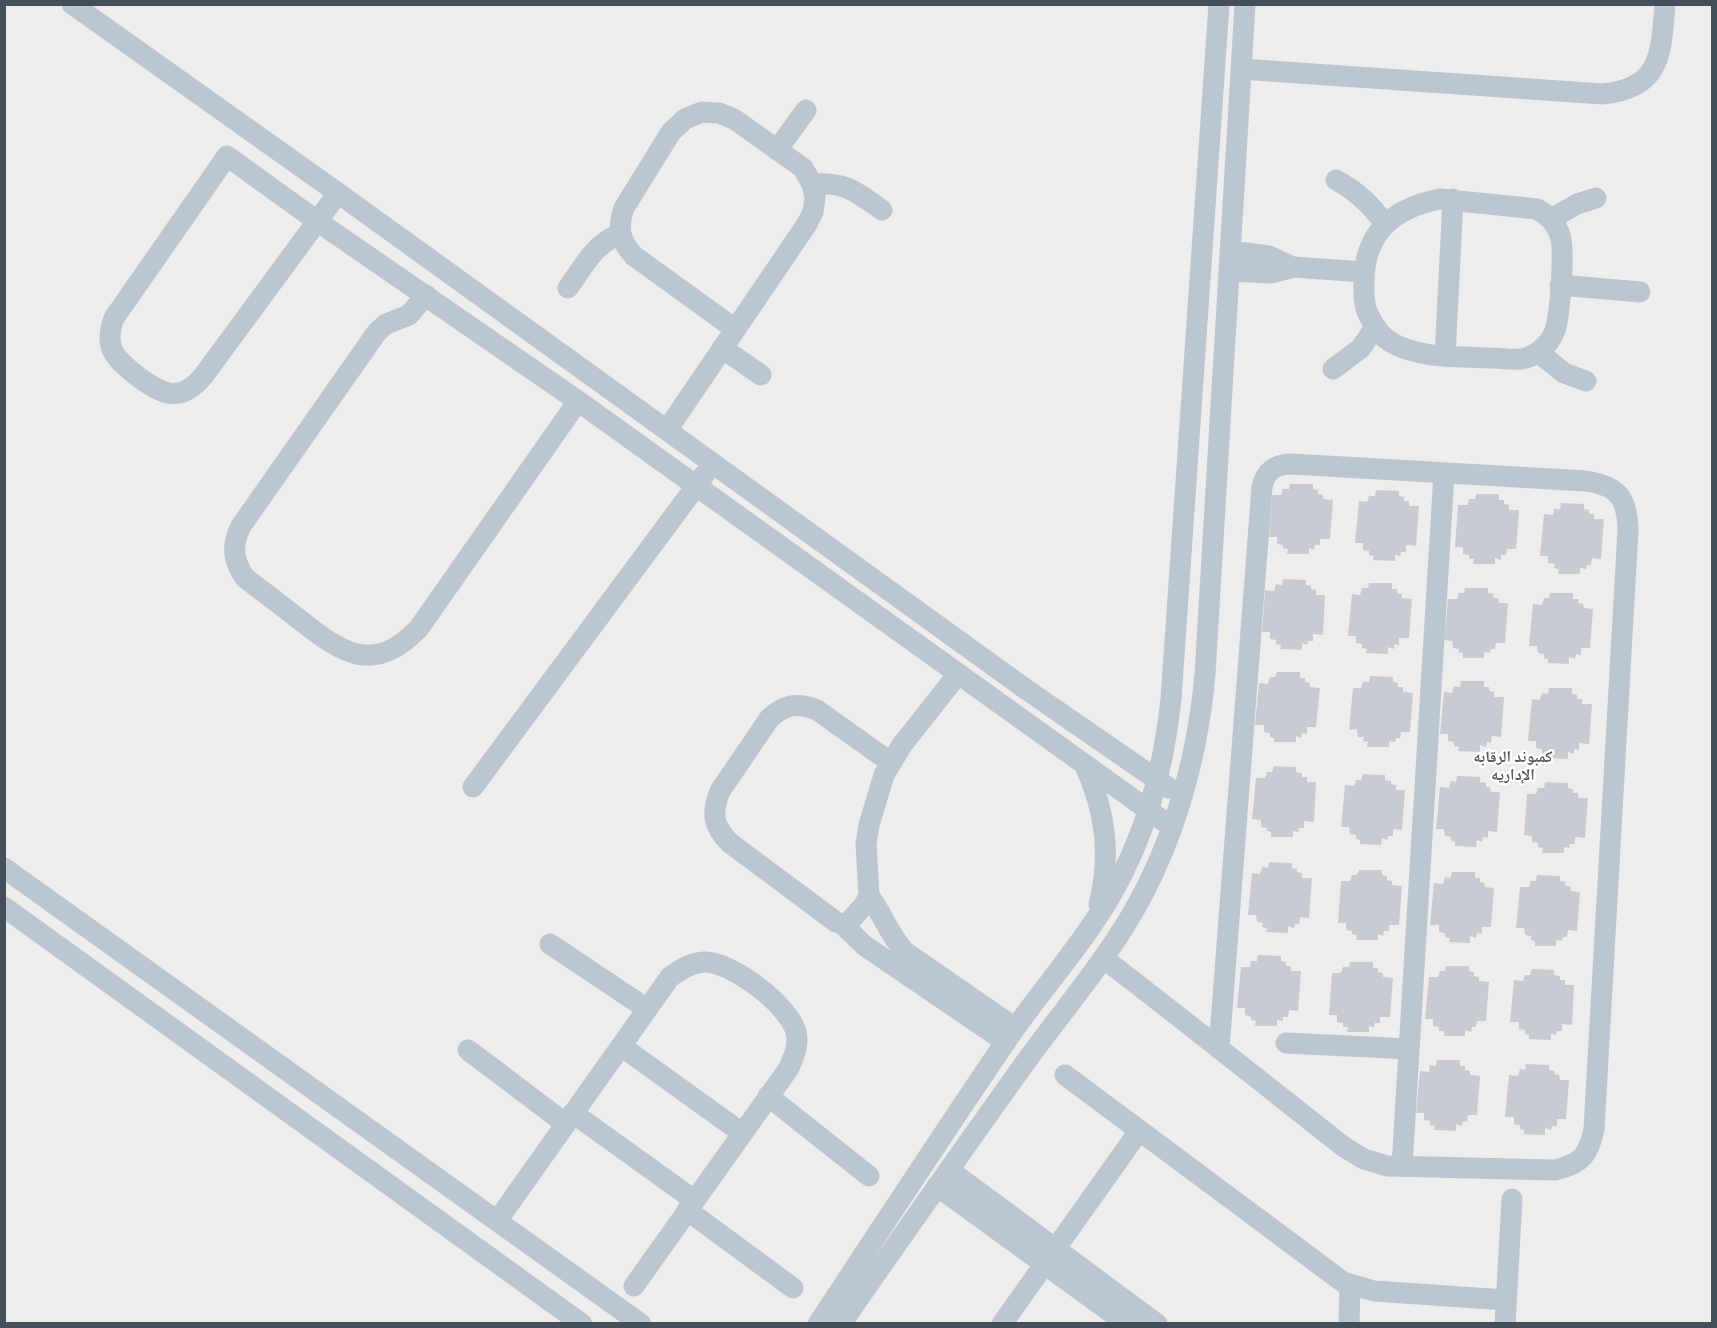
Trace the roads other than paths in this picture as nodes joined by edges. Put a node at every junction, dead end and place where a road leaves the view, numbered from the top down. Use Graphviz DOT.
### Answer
graph roads {
  1 [pos="72,4"];
  2 [pos="1219,4"];
  3 [pos="1245,4"];
  4 [pos="1665,4"];
  5 [pos="1241,69"];
  6 [pos="806,110"];
  7 [pos="777,150"];
  8 [pos="1336,180"];
  9 [pos="812,184"];
  10 [pos="338,193"];
  11 [pos="1596,198"];
  12 [pos="1453,199"];
  13 [pos="882,210"];
  14 [pos="1551,219"];
  15 [pos="317,221"];
  16 [pos="1385,224"];
  17 [pos="620,234"];
  18 [pos="1230,261"];
  19 [pos="1364,272"];
  20 [pos="1560,285"];
  21 [pos="568,288"];
  22 [pos="1640,292"];
  23 [pos="426,295"];
  24 [pos="1375,327"];
  25 [pos="735,329"];
  26 [pos="722,348"];
  27 [pos="1538,352"];
  28 [pos="1445,356"];
  29 [pos="1333,369"];
  30 [pos="761,375"];
  31 [pos="1586,381"];
  32 [pos="578,401"];
  33 [pos="667,430"];
  34 [pos="712,463"];
  35 [pos="1444,473"];
  36 [pos="696,486"];
  37 [pos="958,674"];
  38 [pos="890,762"];
  39 [pos="1085,766"];
  40 [pos="1158,781"];
  41 [pos="473,787"];
  42 [pos="1182,797"];
  43 [pos="1150,811"];
  44 [pos="1172,827"];
  45 [pos="4,868"];
  46 [pos="869,896"];
  47 [pos="4,907"];
  48 [pos="842,924"];
  49 [pos="1092,924"];
  50 [pos="550,944"];
  51 [pos="1103,958"];
  52 [pos="647,1009"];
  53 [pos="1010,1035"];
  54 [pos="1286,1043"];
  55 [pos="621,1046"];
  56 [pos="1219,1049"];
  57 [pos="1409,1049"];
  58 [pos="468,1050"];
  59 [pos="1065,1075"];
  60 [pos="768,1096"];
  61 [pos="354,1118"];
  62 [pos="570,1119"];
  63 [pos="1140,1131"];
  64 [pos="742,1133"];
  65 [pos="334,1146"];
  66 [pos="1402,1166"];
  67 [pos="869,1176"];
  68 [pos="943,1178"];
  69 [pos="1512,1199"];
  70 [pos="690,1205"];
  71 [pos="497,1221"];
  72 [pos="1051,1257"];
  73 [pos="634,1286"];
  74 [pos="1350,1286"];
  75 [pos="793,1288"];
  76 [pos="1506,1300"];
  77 [pos="582,1323"];
  78 [pos="641,1323"];
  79 [pos="818,1323"];
  80 [pos="841,1323"];
  81 [pos="1002,1323"];
  82 [pos="1127,1323"];
  83 [pos="1157,1323"];
  84 [pos="1348,1323"];
  85 [pos="1505,1323"];
  1 -- 10 [label="street"];
  2 -- 40 [label="street"];
  3 -- 5 [label="street"];
  4 -- 5 [label="street"];
  5 -- 18 [label="street"];
  6 -- 7 [label="street"];
  7 -- 9 [label="street"];
  7 -- 17 [label="street"];
  8 -- 16 [label="street"];
  9 -- 13 [label="street"];
  9 -- 25 [label="street"];
  10 -- 15 [label="street"];
  10 -- 33 [label="street"];
  11 -- 14 [label="street"];
  12 -- 14 [label="street"];
  12 -- 16 [label="street"];
  12 -- 28 [label="street"];
  14 -- 20 [label="street"];
  15 -- 15 [label="street"];
  15 -- 23 [label="street"];
  16 -- 19 [label="street"];
  17 -- 21 [label="street"];
  17 -- 25 [label="street"];
  18 -- 19 [label="street"];
  18 -- 42 [label="street"];
  19 -- 24 [label="street"];
  20 -- 22 [label="street"];
  20 -- 27 [label="street"];
  23 -- 32 [label="street"];
  23 -- 32 [label="street"];
  24 -- 28 [label="street"];
  24 -- 29 [label="street"];
  25 -- 26 [label="street"];
  26 -- 30 [label="street"];
  26 -- 33 [label="street"];
  27 -- 28 [label="street"];
  27 -- 31 [label="street"];
  32 -- 36 [label="street"];
  33 -- 34 [label="street"];
  34 -- 36 [label="street"];
  34 -- 40 [label="street"];
  35 -- 56 [label="street"];
  35 -- 57 [label="street"];
  35 -- 66 [label="street"];
  36 -- 37 [label="street"];
  36 -- 41 [label="street"];
  37 -- 38 [label="street"];
  37 -- 39 [label="street"];
  38 -- 46 [label="street"];
  38 -- 48 [label="street"];
  39 -- 43 [label="street"];
  39 -- 49 [label="street"];
  40 -- 42 [label="street"];
  40 -- 43 [label="street"];
  42 -- 44 [label="street"];
  43 -- 44 [label="street"];
  43 -- 49 [label="street"];
  44 -- 51 [label="street"];
  45 -- 61 [label="street"];
  46 -- 48 [label="street"];
  46 -- 53 [label="street"];
  47 -- 65 [label="street"];
  48 -- 53 [label="street"];
  49 -- 53 [label="street"];
  50 -- 52 [label="street"];
  51 -- 56 [label="street"];
  51 -- 68 [label="street"];
  52 -- 55 [label="street"];
  52 -- 60 [label="street"];
  53 -- 79 [label="street"];
  54 -- 57 [label="street"];
  55 -- 62 [label="street"];
  55 -- 64 [label="street"];
  56 -- 66 [label="street"];
  57 -- 66 [label="street"];
  58 -- 62 [label="street"];
  59 -- 63 [label="street"];
  60 -- 64 [label="street"];
  60 -- 67 [label="street"];
  61 -- 65 [label="street"];
  61 -- 71 [label="street"];
  62 -- 70 [label="street"];
  62 -- 71 [label="street"];
  63 -- 72 [label="street"];
  63 -- 74 [label="street"];
  64 -- 70 [label="street"];
  65 -- 77 [label="street"];
  68 -- 72 [label="street"];
  68 -- 80 [label="street"];
  69 -- 76 [label="street"];
  70 -- 73 [label="street"];
  70 -- 75 [label="street"];
  71 -- 78 [label="street"];
  72 -- 81 [label="street"];
  72 -- 82 [label="street"];
  72 -- 83 [label="street"];
  74 -- 76 [label="street"];
  74 -- 84 [label="street"];
  76 -- 85 [label="street"];
}
